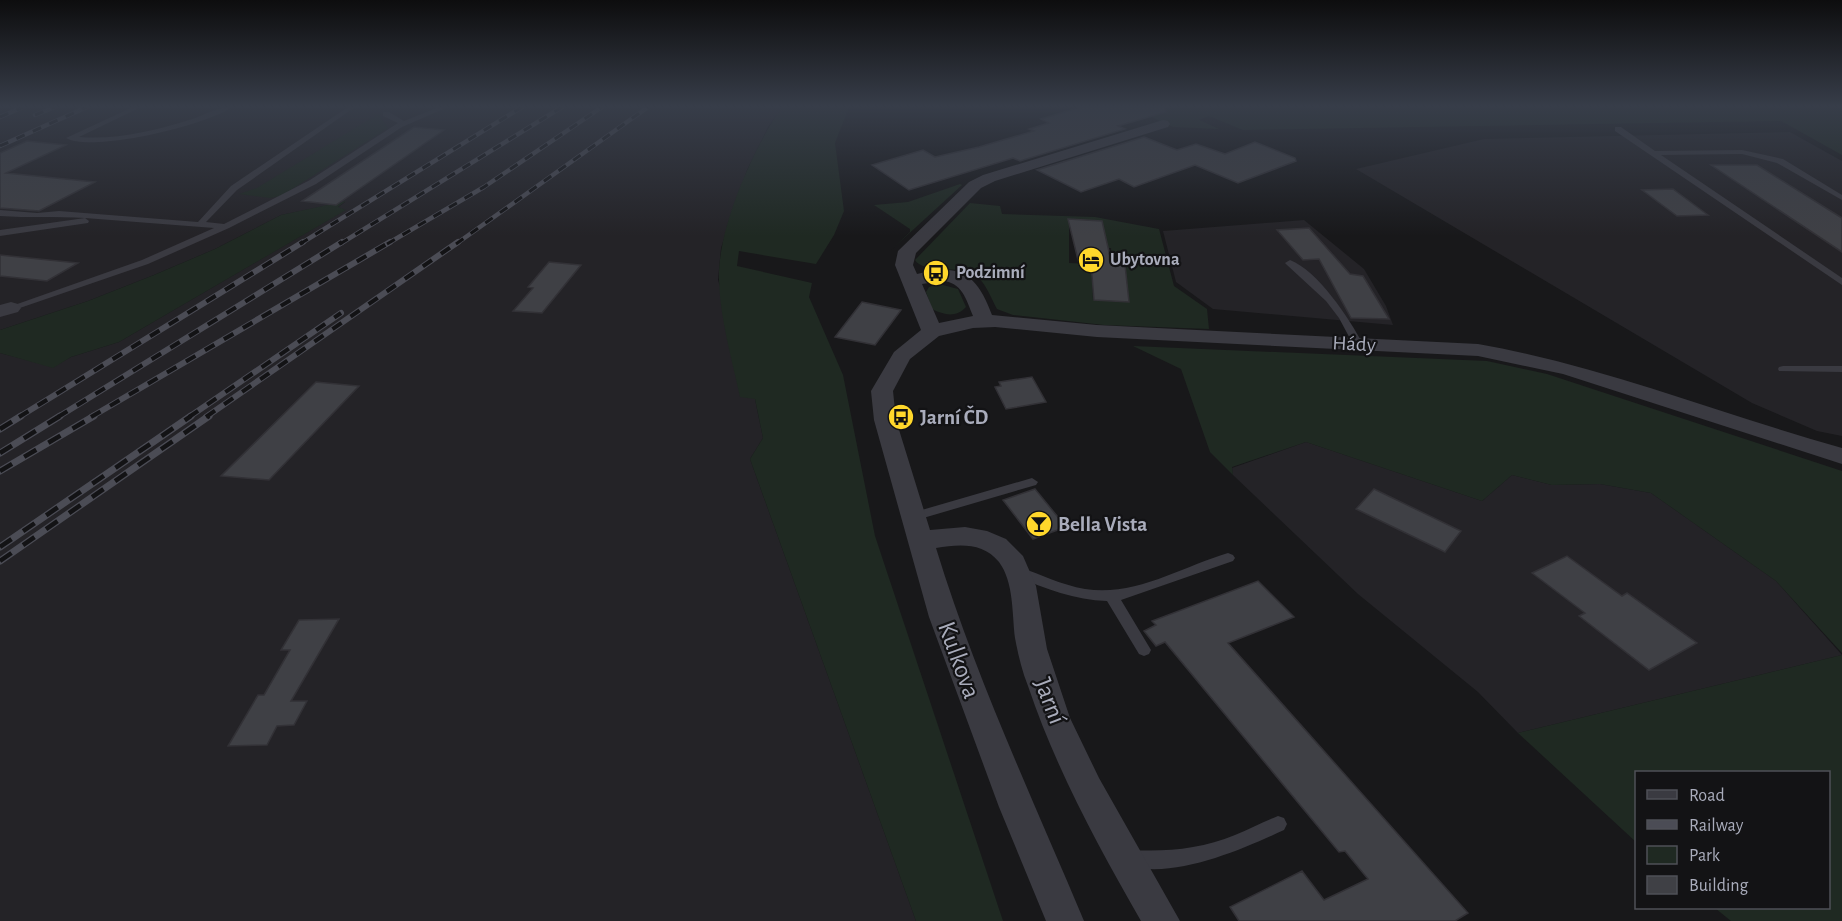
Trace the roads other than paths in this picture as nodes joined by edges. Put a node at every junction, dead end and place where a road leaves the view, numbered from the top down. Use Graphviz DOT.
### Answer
graph roads {
  1 [pos="290,150"];
  2 [pos="362,150"];
  3 [pos="1080,150"];
  4 [pos="1649,150"];
  5 [pos="1653,153"];
  6 [pos="1842,198"];
  7 [pos="0,213"];
  8 [pos="107,217"];
  9 [pos="200,224"];
  10 [pos="226,226"];
  11 [pos="0,233"];
  12 [pos="1290,263"];
  13 [pos="911,282"];
  14 [pos="1842,282"];
  15 [pos="6,309"];
  16 [pos="984,322"];
  17 [pos="932,331"];
  18 [pos="1358,344"];
  19 [pos="1783,369"];
  20 [pos="1842,369"];
  21 [pos="882,391"];
  22 [pos="1842,456"];
  23 [pos="1032,482"];
  24 [pos="916,529"];
  25 [pos="1228,558"];
  26 [pos="1017,571"];
  27 [pos="1111,596"];
  28 [pos="1143,650"];
  29 [pos="1278,824"];
  30 [pos="1126,857"];
  31 [pos="1065,921"];
  32 [pos="1161,921"];
  1 -- 9 [label="lane"];
  2 -- 10 [label="lane"];
  3 -- 13 [label="street"];
  4 -- 5 [label="lane"];
  5 -- 6 [label="lane"];
  5 -- 14 [label="lane"];
  7 -- 8 [label="lane"];
  8 -- 9 [label="lane"];
  8 -- 11 [label="lane"];
  9 -- 10 [label="lane"];
  10 -- 15 [label="lane"];
  12 -- 18 [label="lane"];
  13 -- 16 [label="street"];
  13 -- 17 [label="street"];
  16 -- 17 [label="street, Hády"];
  16 -- 18 [label="street, Hády"];
  17 -- 21 [label="street, Hády"];
  18 -- 22 [label="street, Hády"];
  19 -- 20 [label="lane"];
  21 -- 24 [label="street, Kulkova"];
  23 -- 24 [label="lane"];
  24 -- 26 [label="street, Jarní"];
  24 -- 31 [label="street, Kulkova"];
  25 -- 27 [label="lane"];
  26 -- 27 [label="lane"];
  26 -- 30 [label="street, Jarní"];
  27 -- 28 [label="lane"];
  29 -- 30 [label="lane"];
  30 -- 32 [label="street, Jarní"];
}
